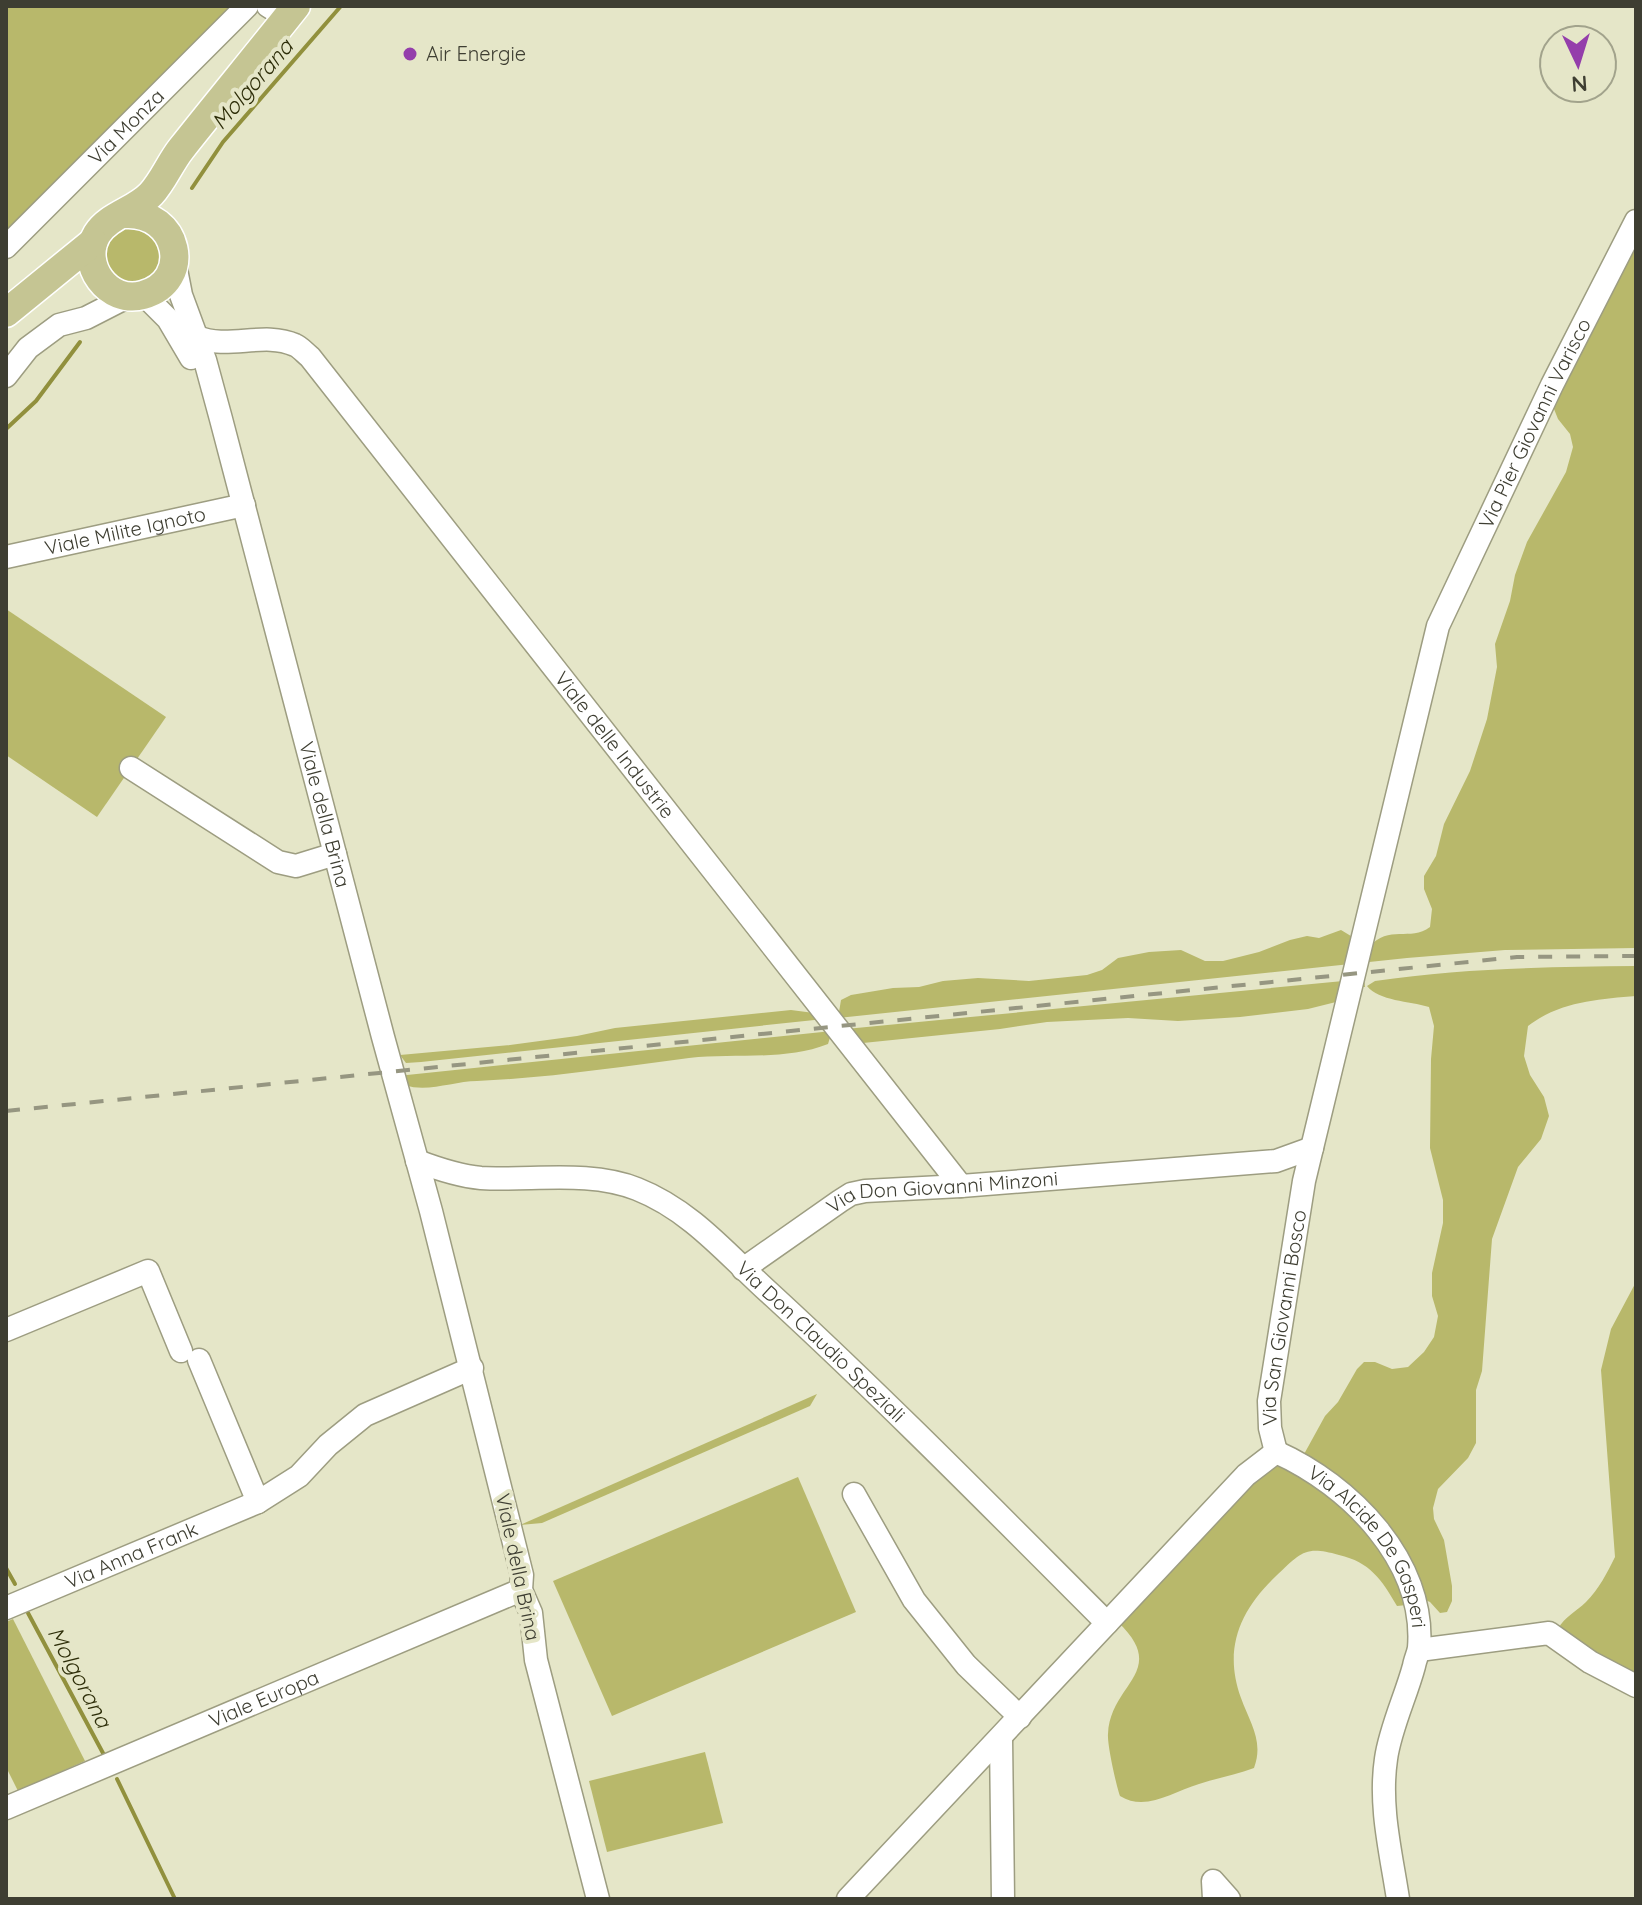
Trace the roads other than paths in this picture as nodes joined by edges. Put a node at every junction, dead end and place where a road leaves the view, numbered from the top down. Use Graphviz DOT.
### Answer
graph roads {
  1 [pos="247,6"];
  2 [pos="284,10"];
  3 [pos="178,153"];
  4 [pos="125,214"];
  5 [pos="1636,221"];
  6 [pos="93,242"];
  7 [pos="6,247"];
  8 [pos="172,248"];
  9 [pos="99,278"];
  10 [pos="32,294"];
  11 [pos="137,296"];
  12 [pos="6,313"];
  13 [pos="93,314"];
  14 [pos="188,337"];
  15 [pos="249,341"];
  16 [pos="205,360"];
  17 [pos="6,376"];
  18 [pos="221,419"];
  19 [pos="244,505"];
  20 [pos="6,557"];
  21 [pos="1438,626"];
  22 [pos="131,768"];
  23 [pos="335,854"];
  24 [pos="1312,1148"];
  25 [pos="417,1161"];
  26 [pos="1276,1161"];
  27 [pos="478,1178"];
  28 [pos="1304,1181"];
  29 [pos="961,1186"];
  30 [pos="431,1211"];
  31 [pos="743,1269"];
  32 [pos="6,1330"];
  33 [pos="472,1368"];
  34 [pos="1286,1457"];
  35 [pos="854,1494"];
  36 [pos="258,1502"];
  37 [pos="521,1590"];
  38 [pos="6,1608"];
  39 [pos="1107,1623"];
  40 [pos="1419,1650"];
  41 [pos="1636,1686"];
  42 [pos="1020,1717"];
  43 [pos="1001,1738"];
  44 [pos="7,1804"];
  45 [pos="1388,1832"];
  46 [pos="598,1899"];
  47 [pos="848,1899"];
  48 [pos="1003,1899"];
  49 [pos="1214,1899"];
  50 [pos="1229,1899"];
  51 [pos="1398,1899"];
  52 [pos="1414,1899"];
  1 -- 7 [label="street, Via Monza"];
  2 -- 3 [label="main road"];
  3 -- 4 [label="main road"];
  3 -- 8 [label="main road"];
  4 -- 6 [label="main road"];
  4 -- 8 [label="main road"];
  5 -- 21 [label="street, Via Pier Giovanni Varisco"];
  6 -- 9 [label="main road"];
  6 -- 10 [label="main road"];
  8 -- 11 [label="main road"];
  8 -- 14 [label="street, Viale della Brina"];
  9 -- 10 [label="main road"];
  9 -- 11 [label="main road"];
  9 -- 13 [label="street"];
  10 -- 12 [label="main road"];
  11 -- 13 [label="street"];
  11 -- 14 [label="street, Viale della Brina"];
  13 -- 17 [label="street"];
  14 -- 15 [label="street, Viale delle Industrie"];
  14 -- 16 [label="street, Viale della Brina"];
  14 -- 18 [label="street, Viale della Brina"];
  15 -- 16 [label="street, Viale delle Industrie"];
  15 -- 29 [label="street, Viale delle Industrie"];
  16 -- 18 [label="street, Viale della Brina"];
  18 -- 19 [label="street, Viale della Brina"];
  19 -- 20 [label="street, Viale Milite Ignoto"];
  19 -- 23 [label="street, Viale della Brina"];
  21 -- 24 [label="street, Via San Giovanni Bosco"];
  22 -- 23 [label="street"];
  23 -- 25 [label="street, Viale della Brina"];
  24 -- 26 [label="street, Via Don Giovanni Minzoni"];
  24 -- 28 [label="street, Via San Giovanni Bosco"];
  25 -- 27 [label="street, Via Don Claudio Speziali"];
  25 -- 30 [label="street, Viale della Brina"];
  26 -- 28 [label="street"];
  26 -- 29 [label="street, Via Don Giovanni Minzoni"];
  27 -- 30 [label="street, Via Don Claudio Speziali"];
  27 -- 31 [label="street, Via Don Claudio Speziali"];
  28 -- 34 [label="street, Via San Giovanni Bosco"];
  29 -- 31 [label="street, Via Don Giovanni Minzoni"];
  30 -- 33 [label="street, Viale della Brina"];
  31 -- 39 [label="street, Via Don Claudio Speziali"];
  32 -- 36 [label="street"];
  33 -- 36 [label="street, Via Anna Frank"];
  33 -- 37 [label="street, Viale della Brina"];
  34 -- 39 [label="street, Via San Giovanni Bosco"];
  34 -- 40 [label="street, Via Alcide De Gasperi"];
  35 -- 42 [label="street"];
  36 -- 38 [label="street, Via Anna Frank"];
  37 -- 44 [label="street, Viale Europa"];
  37 -- 46 [label="street, Viale della Brina"];
  39 -- 42 [label="street, Via San Giovanni Bosco"];
  40 -- 41 [label="street"];
  40 -- 45 [label="street, Via Alcide De Gasperi"];
  42 -- 43 [label="street, Via San Giovanni Bosco"];
  43 -- 47 [label="street, Via San Giovanni Bosco"];
  43 -- 48 [label="street"];
  45 -- 51 [label="street, Via Alcide De Gasperi"];
  45 -- 52 [label="street, Via Alcide De Gasperi"];
  49 -- 50 [label="street"];
}
